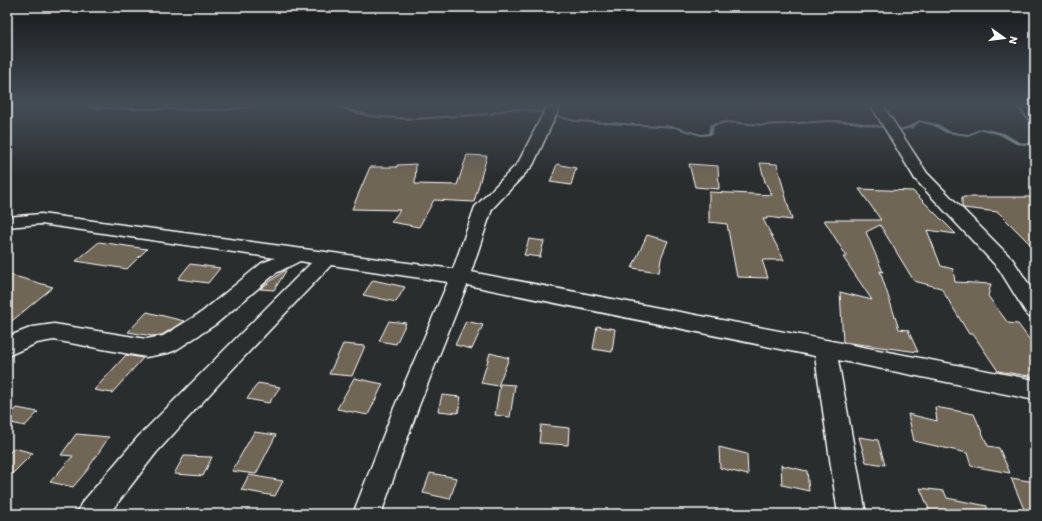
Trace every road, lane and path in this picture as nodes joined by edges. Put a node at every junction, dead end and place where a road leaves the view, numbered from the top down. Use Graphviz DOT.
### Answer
graph roads {
  1 [pos="542,128"];
  2 [pos="892,128"];
  3 [pos="7,222"];
  4 [pos="296,255"];
  5 [pos="326,259"];
  6 [pos="460,277"];
  7 [pos="1035,311"];
  8 [pos="7,347"];
  9 [pos="825,349"];
  10 [pos="1035,390"];
  11 [pos="91,514"];
  12 [pos="367,514"];
  13 [pos="852,514"];
  1 -- 6 [label="street"];
  2 -- 7 [label="street"];
  3 -- 4 [label="street"];
  4 -- 5 [label="street"];
  4 -- 8 [label="street"];
  5 -- 6 [label="street"];
  5 -- 11 [label="street"];
  6 -- 9 [label="street"];
  6 -- 12 [label="street"];
  9 -- 10 [label="street"];
  9 -- 13 [label="street"];
}
